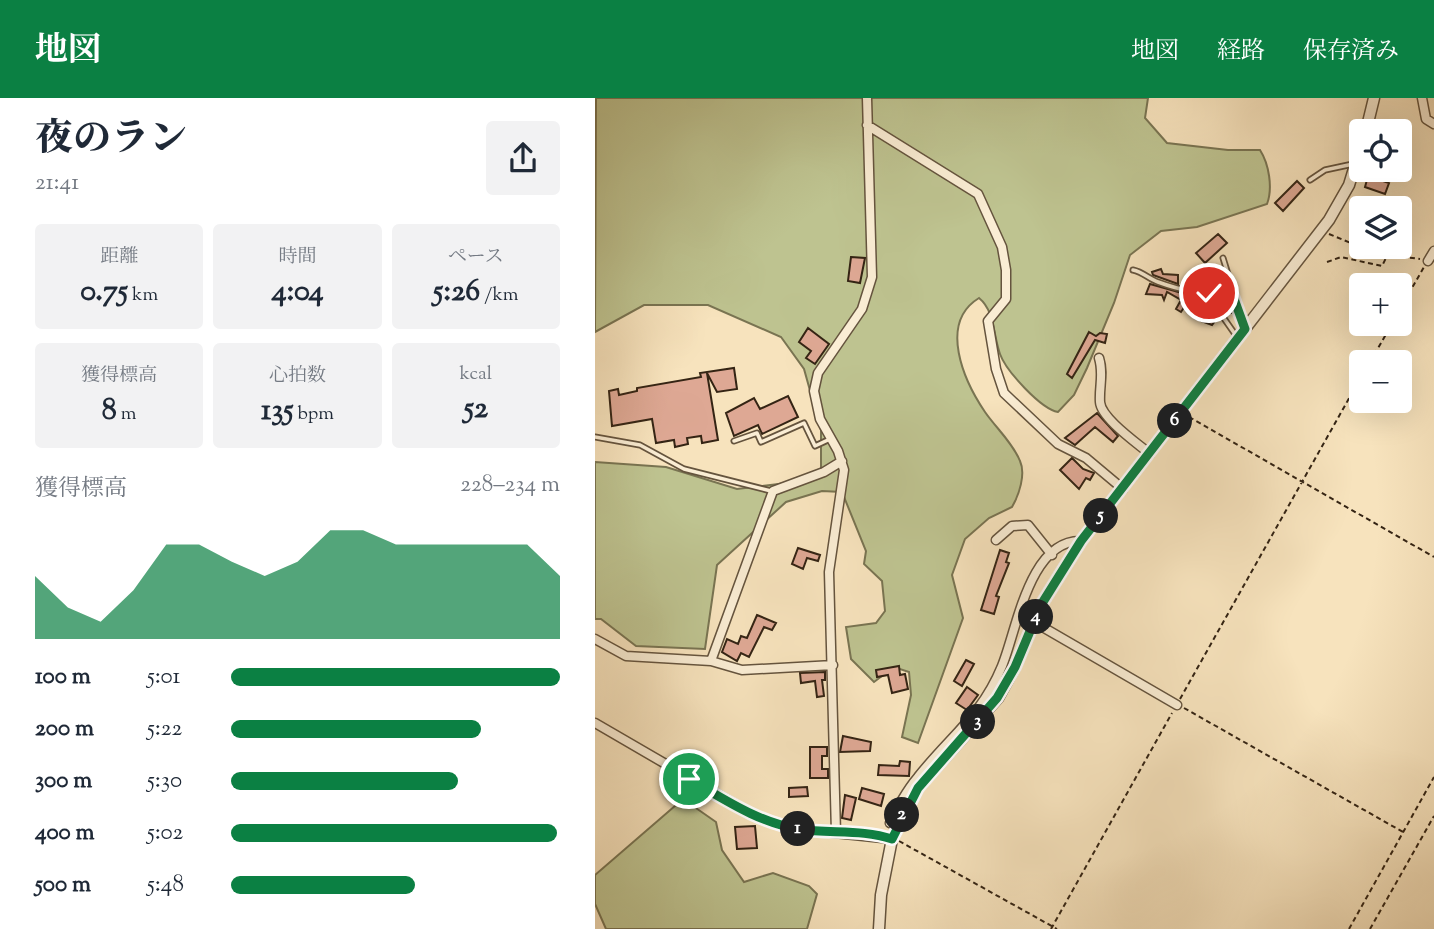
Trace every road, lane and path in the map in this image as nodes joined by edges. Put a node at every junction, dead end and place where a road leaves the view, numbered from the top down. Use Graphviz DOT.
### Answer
graph roads {
  1 [pos="867,98"];
  2 [pos="1374,98"];
  3 [pos="1422,98"];
  4 [pos="1369,119"];
  5 [pos="1434,124"];
  6 [pos="866,125"];
  7 [pos="1349,165"];
  8 [pos="1310,180"];
  9 [pos="1349,182"];
  10 [pos="1322,231"];
  11 [pos="1349,241"];
  12 [pos="1434,251"];
  13 [pos="1223,258"];
  14 [pos="1349,259"];
  15 [pos="1350,259"];
  16 [pos="1386,259"];
  17 [pos="1412,259"];
  18 [pos="1327,261"];
  19 [pos="1428,261"];
  20 [pos="1133,270"];
  21 [pos="1412,288"];
  22 [pos="1233,296"];
  23 [pos="1223,317"];
  24 [pos="1245,329"];
  25 [pos="1238,338"];
  26 [pos="1099,358"];
  27 [pos="1349,399"];
  28 [pos="1181,412"];
  29 [pos="595,437"];
  30 [pos="832,438"];
  31 [pos="734,441"];
  32 [pos="1150,454"];
  33 [pos="842,461"];
  34 [pos="1303,483"];
  35 [pos="1123,489"];
  36 [pos="773,491"];
  37 [pos="996,540"];
  38 [pos="1081,541"];
  39 [pos="1052,555"];
  40 [pos="1434,557"];
  41 [pos="1034,622"];
  42 [pos="595,639"];
  43 [pos="711,661"];
  44 [pos="833,665"];
  45 [pos="1177,705"];
  46 [pos="595,723"];
  47 [pos="1434,777"];
  48 [pos="1434,816"];
  49 [pos="890,823"];
  50 [pos="836,832"];
  51 [pos="1403,832"];
  52 [pos="892,839"];
  53 [pos="1052,928"];
  54 [pos="879,929"];
  55 [pos="1057,929"];
  56 [pos="1349,929"];
  57 [pos="1370,929"];
  1 -- 6 [label="street"];
  2 -- 4 [label="street"];
  3 -- 5 [label="street"];
  6 -- 30 [label="street"];
  6 -- 35 [label="street"];
  7 -- 8 [label="lane"];
  9 -- 10 [label="street"];
  10 -- 11 [label="path"];
  10 -- 24 [label="street"];
  12 -- 19 [label="street"];
  13 -- 22 [label="lane"];
  14 -- 18 [label="path"];
  15 -- 16 [label="path"];
  17 -- 19 [label="path"];
  19 -- 21 [label="path"];
  20 -- 22 [label="lane"];
  22 -- 24 [label="lane"];
  23 -- 25 [label="lane"];
  24 -- 25 [label="street"];
  25 -- 28 [label="street"];
  26 -- 32 [label="street"];
  27 -- 34 [label="path"];
  28 -- 32 [label="street"];
  28 -- 34 [label="path"];
  29 -- 36 [label="lane"];
  30 -- 31 [label="lane"];
  30 -- 33 [label="street"];
  32 -- 35 [label="street"];
  33 -- 36 [label="street"];
  33 -- 44 [label="street"];
  34 -- 40 [label="path"];
  34 -- 45 [label="path"];
  35 -- 38 [label="street"];
  36 -- 43 [label="street"];
  37 -- 39 [label="street"];
  38 -- 39 [label="street"];
  38 -- 41 [label="street"];
  39 -- 49 [label="street"];
  41 -- 45 [label="street"];
  41 -- 52 [label="street"];
  42 -- 43 [label="street"];
  43 -- 44 [label="street"];
  44 -- 50 [label="street"];
  45 -- 51 [label="path"];
  45 -- 53 [label="path"];
  46 -- 50 [label="street"];
  47 -- 51 [label="path"];
  48 -- 57 [label="path"];
  50 -- 52 [label="street"];
  51 -- 56 [label="path"];
  52 -- 53 [label="path"];
  52 -- 54 [label="street"];
  53 -- 55 [label="path"];
}
